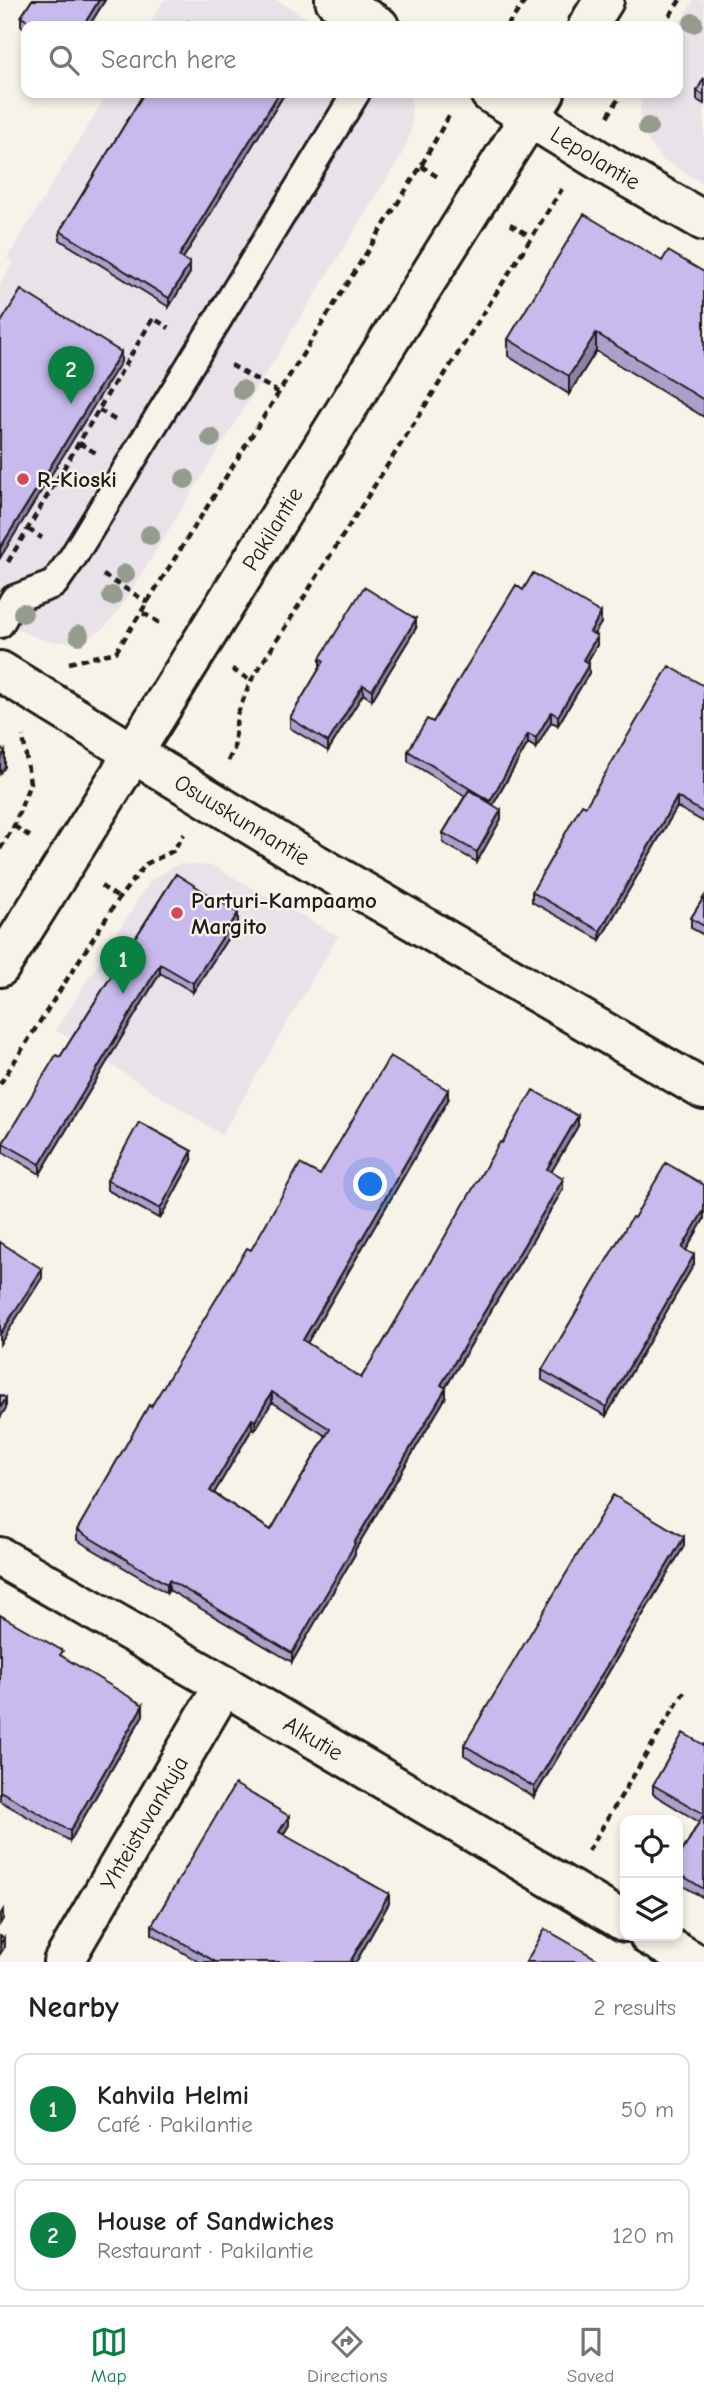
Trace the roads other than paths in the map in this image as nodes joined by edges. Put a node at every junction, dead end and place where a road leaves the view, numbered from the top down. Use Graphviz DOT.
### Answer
graph roads {
  1 [pos="334,0"];
  2 [pos="604,0"];
  3 [pos="370,21"];
  4 [pos="591,21"];
  5 [pos="353,98"];
  6 [pos="473,98"];
  7 [pos="538,105"];
  8 [pos="704,221"];
  9 [pos="0,624"];
  10 [pos="0,671"];
  11 [pos="133,753"];
  12 [pos="0,967"];
  13 [pos="704,1090"];
  14 [pos="0,1557"];
  15 [pos="224,1685"];
  16 [pos="620,1919"];
  17 [pos="658,1941"];
  18 [pos="63,1962"];
  19 [pos="694,1962"];
  1 -- 3 [label="street"];
  2 -- 4 [label="street"];
  5 -- 9 [label="lane"];
  6 -- 7 [label="street, Lepolantie"];
  7 -- 8 [label="street, Lepolantie"];
  7 -- 11 [label="street, Pakilantie"];
  10 -- 11 [label="street, Osuuskunnantie"];
  11 -- 12 [label="street, Pakilantie"];
  11 -- 13 [label="street, Osuuskunnantie"];
  14 -- 15 [label="street, Alkutie"];
  15 -- 16 [label="street, Alkutie"];
  15 -- 18 [label="street, Yhteistuvankuja"];
  17 -- 19 [label="street"];
}
